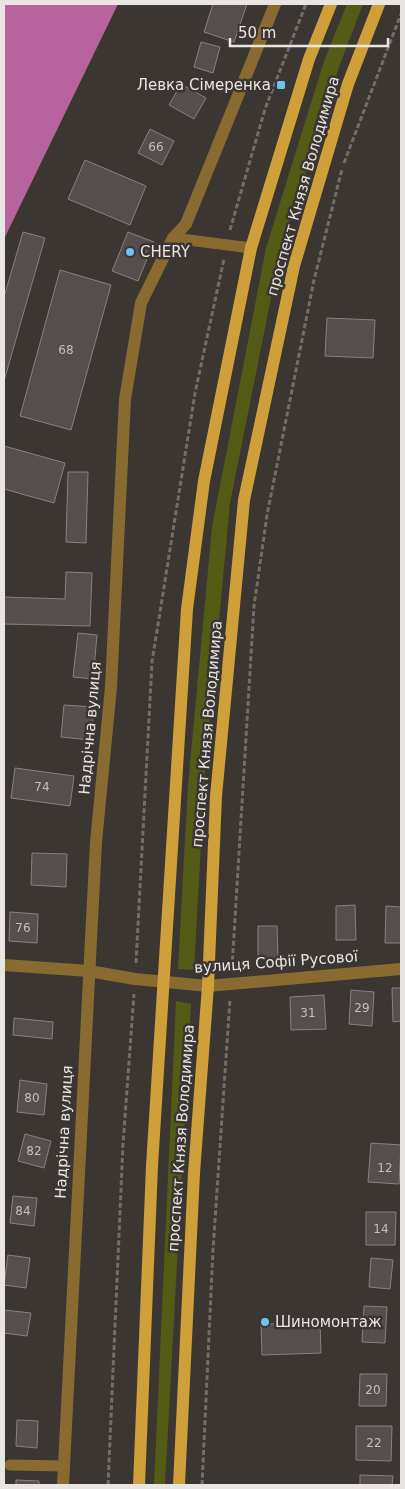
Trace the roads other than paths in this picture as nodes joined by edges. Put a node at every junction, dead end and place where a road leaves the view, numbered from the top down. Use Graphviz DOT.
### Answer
graph roads {
  1 [pos="275,4"];
  2 [pos="331,4"];
  3 [pos="379,4"];
  4 [pos="173,238"];
  5 [pos="251,248"];
  6 [pos="4,965"];
  7 [pos="401,969"];
  8 [pos="89,971"];
  9 [pos="164,983"];
  10 [pos="208,986"];
  11 [pos="10,1465"];
  12 [pos="63,1466"];
  13 [pos="63,1485"];
  14 [pos="139,1485"];
  15 [pos="179,1485"];
  1 -- 4 [label="street, Надрічна вулиця"];
  2 -- 5 [label="main road, проспект Князя Володимира"];
  3 -- 10 [label="main road, проспект Князя Володимира"];
  4 -- 5 [label="lane"];
  4 -- 8 [label="street, Надрічна вулиця"];
  5 -- 9 [label="main road, проспект Князя Володимира"];
  6 -- 8 [label="street, вулиця Софії Русової"];
  7 -- 10 [label="street, вулиця Софії Русової"];
  8 -- 9 [label="street, вулиця Софії Русової"];
  8 -- 12 [label="street, Надрічна вулиця"];
  9 -- 10 [label="street, вулиця Софії Русової"];
  9 -- 14 [label="main road, проспект Князя Володимира"];
  10 -- 15 [label="main road, проспект Князя Володимира"];
  11 -- 12 [label="lane"];
  12 -- 13 [label="street, Надрічна вулиця"];
}
